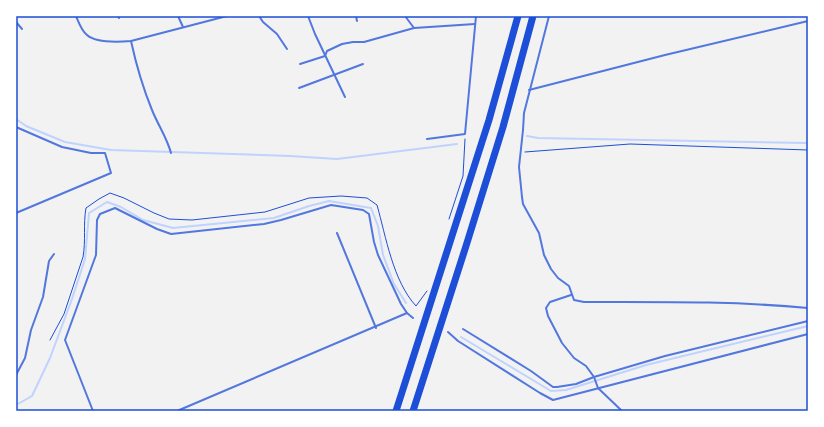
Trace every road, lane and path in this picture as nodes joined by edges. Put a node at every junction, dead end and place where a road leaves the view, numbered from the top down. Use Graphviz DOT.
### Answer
graph roads {
  1 [pos="76,16"];
  2 [pos="178,16"];
  3 [pos="226,16"];
  4 [pos="259,16"];
  5 [pos="308,16"];
  6 [pos="356,16"];
  7 [pos="405,16"];
  8 [pos="476,16"];
  9 [pos="518,16"];
  10 [pos="533,16"];
  11 [pos="549,16"];
  12 [pos="357,21"];
  13 [pos="808,21"];
  14 [pos="16,22"];
  15 [pos="475,24"];
  16 [pos="183,27"];
  17 [pos="414,28"];
  18 [pos="22,29"];
  19 [pos="131,41"];
  20 [pos="287,49"];
  21 [pos="325,56"];
  22 [pos="300,64"];
  23 [pos="363,64"];
  24 [pos="334,75"];
  25 [pos="299,88"];
  26 [pos="529,90"];
  27 [pos="344,97"];
  28 [pos="16,127"];
  29 [pos="465,134"];
  30 [pos="427,139"];
  31 [pos="808,150"];
  32 [pos="171,153"];
  33 [pos="520,153"];
  34 [pos="16,213"];
  35 [pos="449,221"];
  36 [pos="337,233"];
  37 [pos="54,254"];
  38 [pos="427,291"];
  39 [pos="571,294"];
  40 [pos="808,308"];
  41 [pos="407,313"];
  42 [pos="413,318"];
  43 [pos="808,321"];
  44 [pos="376,328"];
  45 [pos="463,329"];
  46 [pos="448,332"];
  47 [pos="808,334"];
  48 [pos="50,340"];
  49 [pos="16,375"];
  50 [pos="594,378"];
  51 [pos="597,387"];
  52 [pos="93,411"];
  53 [pos="177,411"];
  54 [pos="396,411"];
  55 [pos="412,411"];
  56 [pos="622,411"];
  1 -- 19 [label="lane"];
  2 -- 16 [label="lane"];
  3 -- 16 [label="lane"];
  4 -- 20 [label="lane"];
  5 -- 21 [label="lane"];
  6 -- 12 [label="lane"];
  7 -- 17 [label="lane"];
  8 -- 15 [label="lane"];
  9 -- 54 [label="highway"];
  10 -- 55 [label="highway"];
  11 -- 26 [label="lane"];
  13 -- 26 [label="lane"];
  14 -- 18 [label="lane"];
  15 -- 17 [label="lane"];
  15 -- 29 [label="lane"];
  16 -- 19 [label="lane"];
  17 -- 21 [label="lane"];
  19 -- 32 [label="lane"];
  21 -- 22 [label="lane"];
  21 -- 24 [label="lane"];
  23 -- 24 [label="lane"];
  24 -- 25 [label="lane"];
  24 -- 27 [label="lane"];
  26 -- 33 [label="lane"];
  28 -- 34 [label="lane"];
  29 -- 30 [label="lane"];
  29 -- 35 [label="path"];
  31 -- 33 [label="path"];
  33 -- 39 [label="lane"];
  36 -- 44 [label="lane"];
  37 -- 49 [label="lane"];
  38 -- 48 [label="path"];
  39 -- 40 [label="lane"];
  39 -- 50 [label="lane"];
  41 -- 42 [label="lane"];
  41 -- 44 [label="lane"];
  41 -- 52 [label="lane"];
  43 -- 50 [label="lane"];
  44 -- 53 [label="lane"];
  45 -- 50 [label="lane"];
  46 -- 51 [label="lane"];
  47 -- 51 [label="lane"];
  50 -- 51 [label="lane"];
  51 -- 56 [label="lane"];
}
